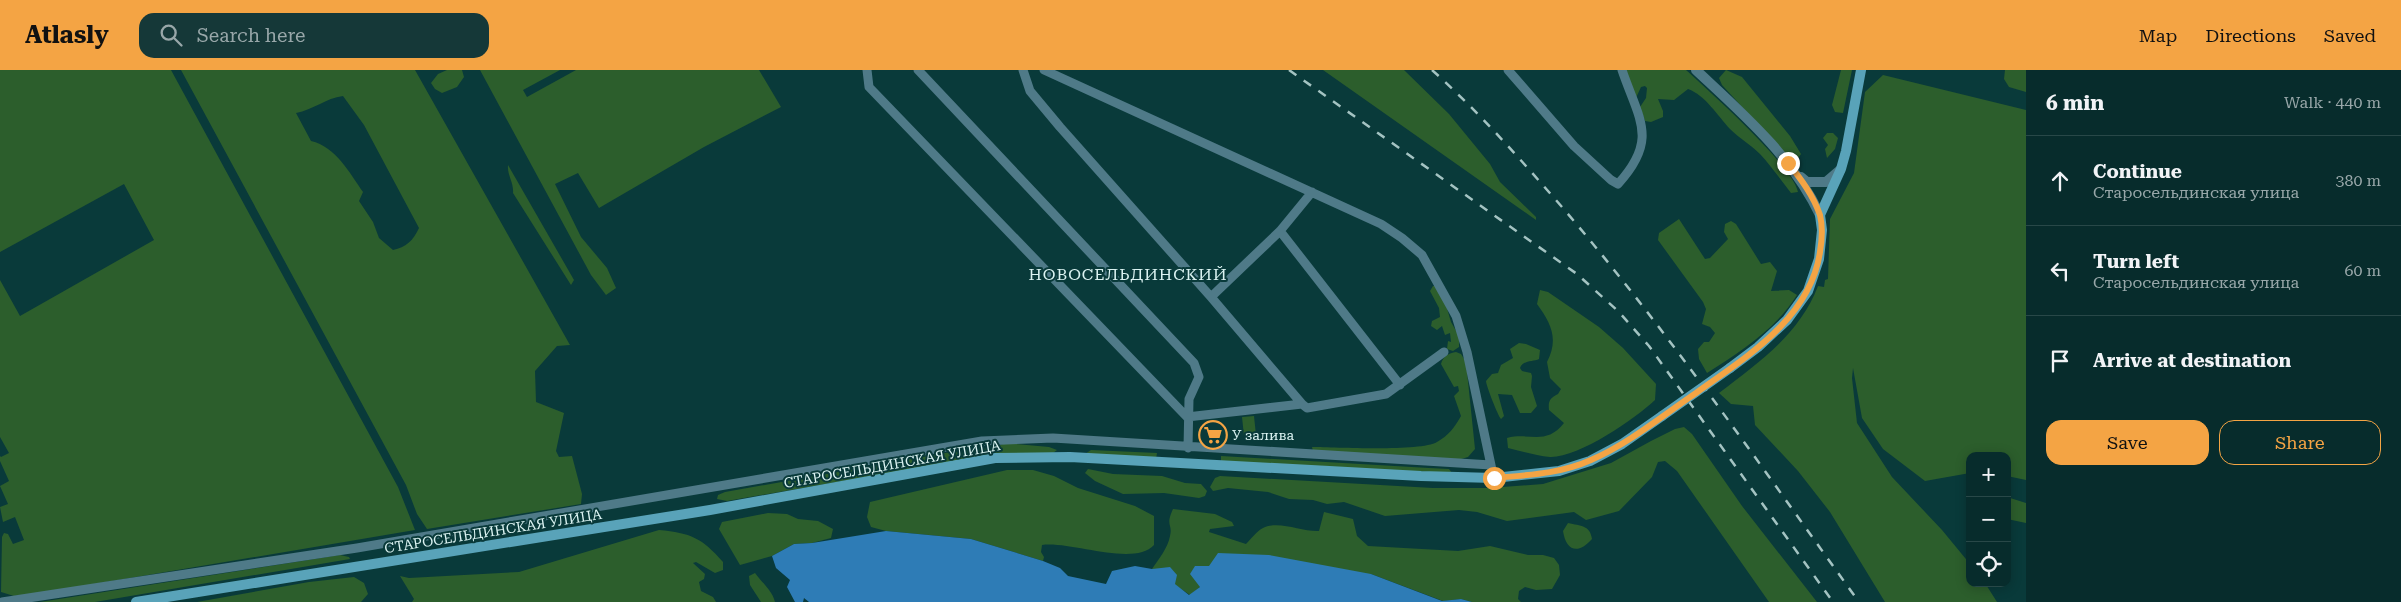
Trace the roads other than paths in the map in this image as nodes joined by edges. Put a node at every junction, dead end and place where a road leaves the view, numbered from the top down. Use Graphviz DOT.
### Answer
graph roads {
  1 [pos="868,70"];
  2 [pos="918,70"];
  3 [pos="1023,70"];
  4 [pos="1044,70"];
  5 [pos="1508,70"];
  6 [pos="1622,70"];
  7 [pos="1696,70"];
  8 [pos="1861,70"];
  9 [pos="1841,169"];
  10 [pos="1798,175"];
  11 [pos="1312,192"];
  12 [pos="1820,215"];
  13 [pos="1280,231"];
  14 [pos="1212,297"];
  15 [pos="1444,352"];
  16 [pos="1400,385"];
  17 [pos="1302,404"];
  18 [pos="1187,417"];
  19 [pos="1070,440"];
  20 [pos="1188,448"];
  21 [pos="1070,457"];
  22 [pos="1491,465"];
  23 [pos="1494,478"];
  24 [pos="2,602"];
  25 [pos="136,602"];
  1 -- 18 [label="street"];
  2 -- 18 [label="street"];
  3 -- 14 [label="street"];
  4 -- 11 [label="street"];
  5 -- 6 [label="street"];
  7 -- 10 [label="street, СТАРОСЕЛЬДИНСКАЯ УЛИЦА"];
  8 -- 9 [label="main road"];
  9 -- 10 [label="street"];
  9 -- 12 [label="main road"];
  10 -- 12 [label="street, СТАРОСЕЛЬДИНСКАЯ УЛИЦА"];
  11 -- 13 [label="street"];
  11 -- 22 [label="street"];
  12 -- 23 [label="main road, СТАРОСЕЛЬДИНСКАЯ УЛИЦА, bridge"];
  13 -- 14 [label="street"];
  13 -- 16 [label="street"];
  14 -- 17 [label="street"];
  15 -- 16 [label="street"];
  16 -- 17 [label="street"];
  17 -- 18 [label="street"];
  18 -- 20 [label="street"];
  19 -- 20 [label="street"];
  19 -- 21 [label="street"];
  19 -- 24 [label="street"];
  20 -- 22 [label="street"];
  21 -- 23 [label="main road, СТАРОСЕЛЬДИНСКАЯ УЛИЦА"];
  21 -- 25 [label="main road, СТАРОСЕЛЬДИНСКАЯ УЛИЦА"];
  22 -- 23 [label="street"];
}
